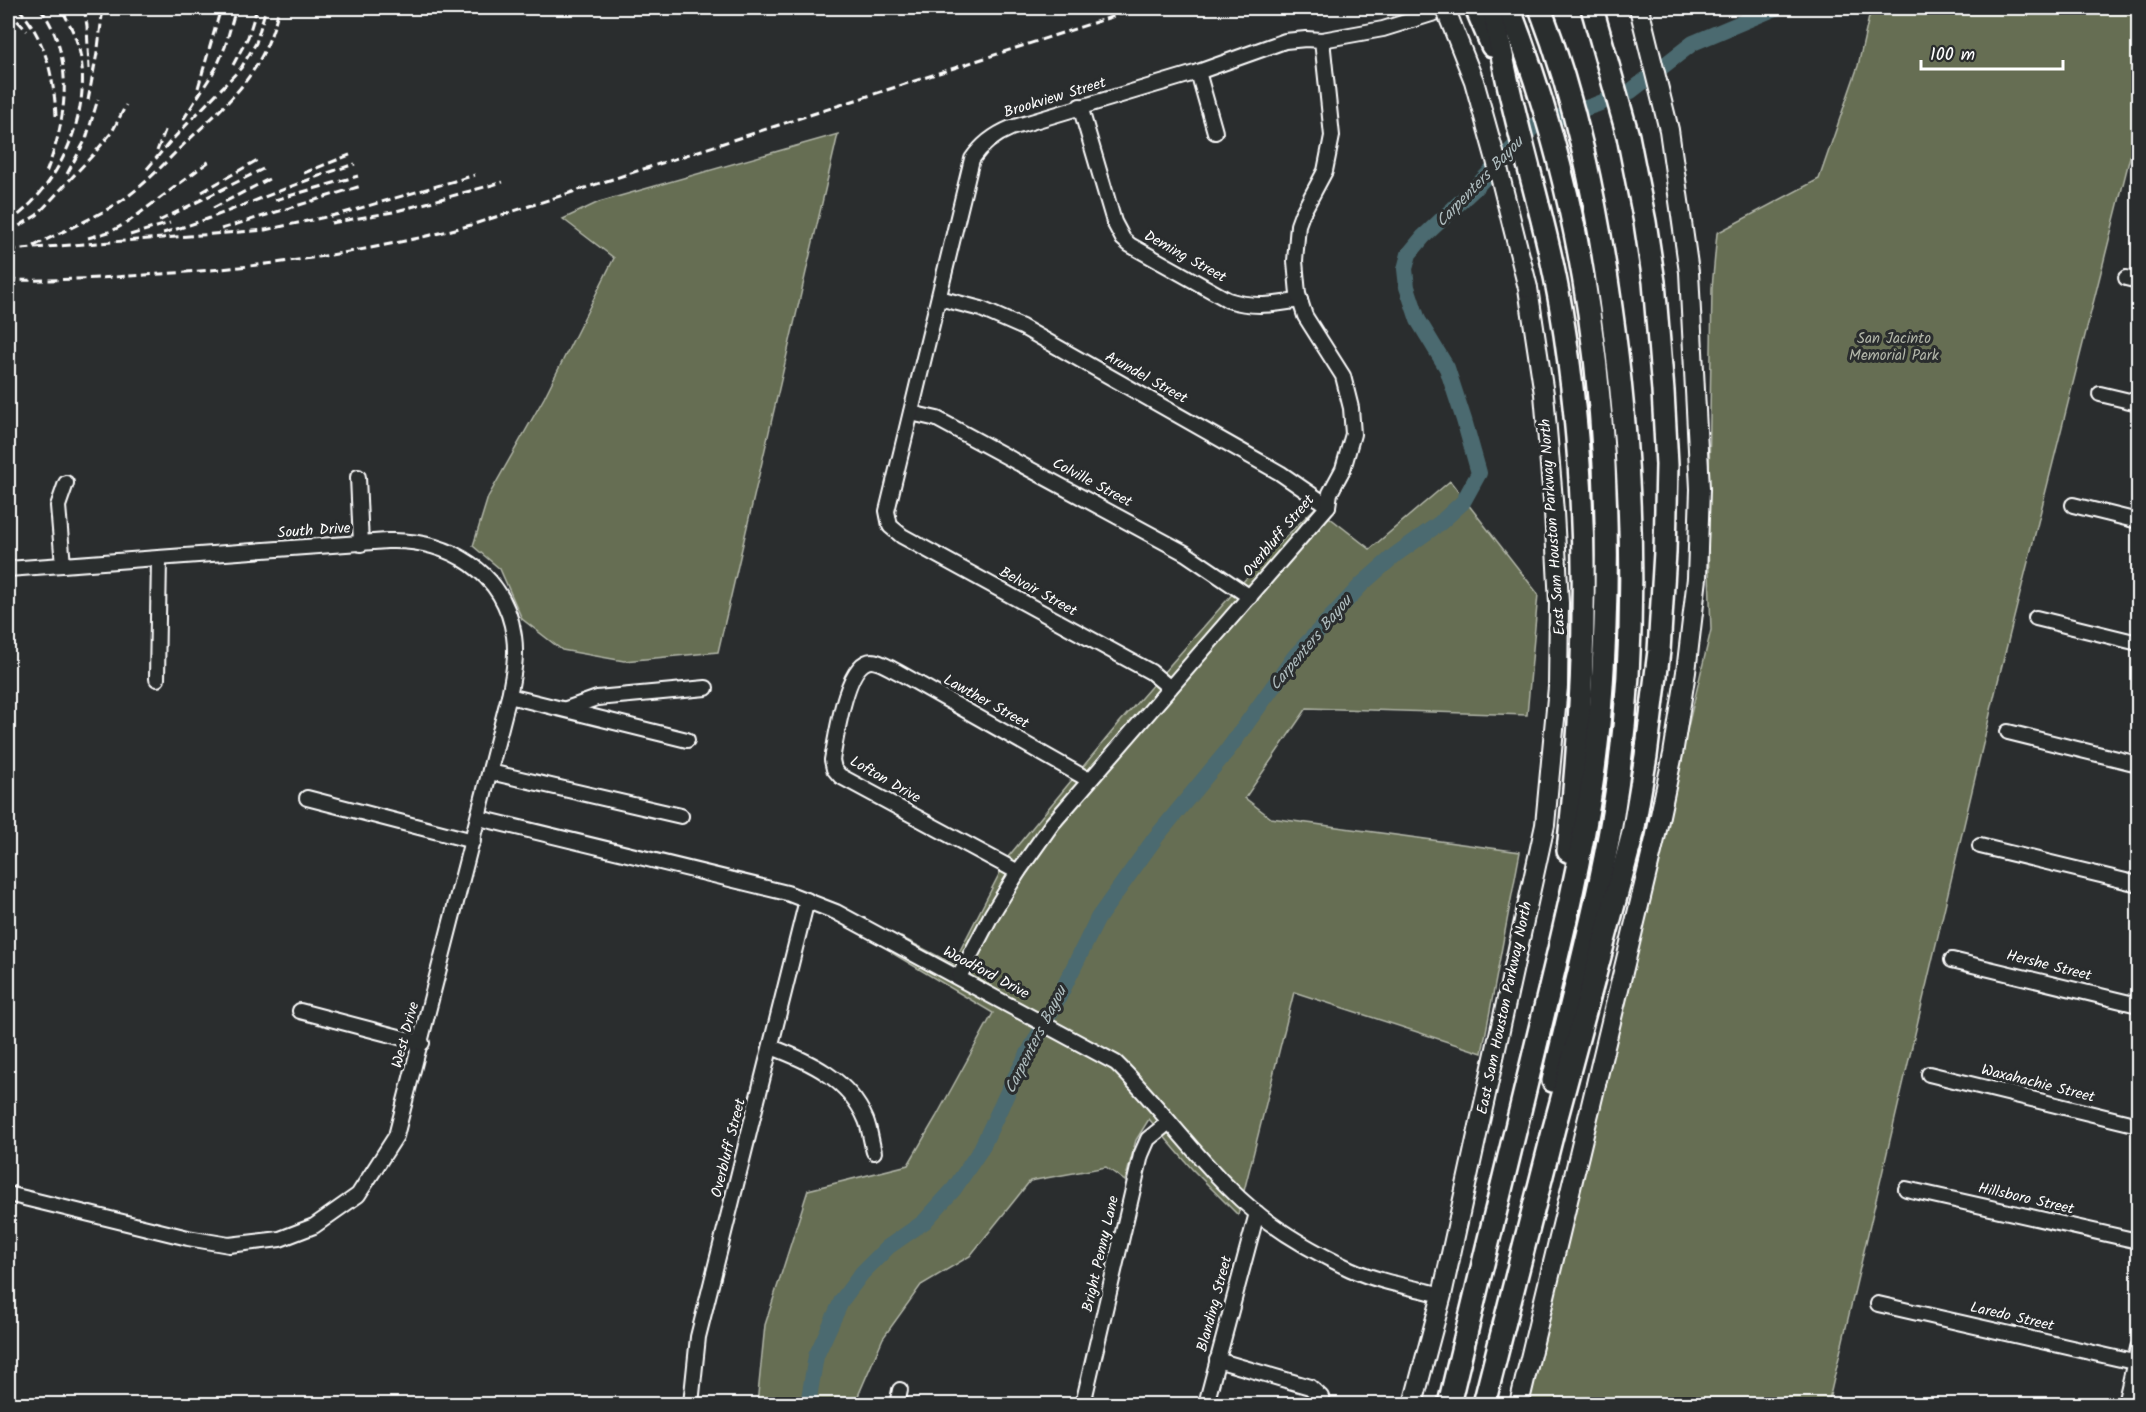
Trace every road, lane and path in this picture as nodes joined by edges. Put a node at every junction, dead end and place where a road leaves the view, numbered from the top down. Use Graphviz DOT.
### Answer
graph roads {
  1 [pos="1445,8"];
  2 [pos="1451,8"];
  3 [pos="1476,8"];
  4 [pos="1494,8"];
  5 [pos="1509,8"];
  6 [pos="1540,8"];
  7 [pos="1590,8"];
  8 [pos="1639,8"];
  9 [pos="1322,40"];
  10 [pos="1198,72"];
  11 [pos="1509,90"];
  12 [pos="1080,106"];
  13 [pos="1215,132"];
  14 [pos="939,298"];
  15 [pos="1300,300"];
  16 [pos="2100,394"];
  17 [pos="2139,404"];
  18 [pos="911,413"];
  19 [pos="358,477"];
  20 [pos="66,483"];
  21 [pos="2073,505"];
  22 [pos="1328,506"];
  23 [pos="2139,521"];
  24 [pos="890,526"];
  25 [pos="361,544"];
  26 [pos="159,558"];
  27 [pos="63,565"];
  28 [pos="8,569"];
  29 [pos="1250,597"];
  30 [pos="2036,618"];
  31 [pos="2139,643"];
  32 [pos="863,664"];
  33 [pos="157,679"];
  34 [pos="706,688"];
  35 [pos="1170,688"];
  36 [pos="509,696"];
  37 [pos="566,709"];
  38 [pos="2008,732"];
  39 [pos="687,740"];
  40 [pos="2139,764"];
  41 [pos="490,772"];
  42 [pos="1089,780"];
  43 [pos="307,798"];
  44 [pos="681,816"];
  45 [pos="479,818"];
  46 [pos="473,842"];
  47 [pos="1980,846"];
  48 [pos="1018,872"];
  49 [pos="2139,884"];
  50 [pos="807,900"];
  51 [pos="1952,960"];
  52 [pos="959,977"];
  53 [pos="1546,1003"];
  54 [pos="2139,1005"];
  55 [pos="300,1011"];
  56 [pos="422,1043"];
  57 [pos="771,1047"];
  58 [pos="1929,1074"];
  59 [pos="1169,1122"];
  60 [pos="2139,1125"];
  61 [pos="874,1152"];
  62 [pos="1906,1189"];
  63 [pos="8,1194"];
  64 [pos="1257,1213"];
  65 [pos="2139,1241"];
  66 [pos="1442,1295"];
  67 [pos="1878,1304"];
  68 [pos="2139,1348"];
  69 [pos="1217,1360"];
  70 [pos="2137,1363"];
  71 [pos="900,1390"];
  72 [pos="691,1404"];
  73 [pos="897,1404"];
  74 [pos="1083,1404"];
  75 [pos="1206,1404"];
  76 [pos="1323,1404"];
  77 [pos="1413,1404"];
  78 [pos="1449,1404"];
  79 [pos="1483,1404"];
  80 [pos="1519,1404"];
  81 [pos="2125,1404"];
  1 -- 66 [label="main road, East Sam Houston Parkway North, bridge"];
  2 -- 9 [label="street, Brookview Street"];
  3 -- 11 [label="highway"];
  4 -- 11 [label="highway"];
  5 -- 53 [label="highway"];
  6 -- 79 [label="highway"];
  7 -- 79 [label="highway"];
  8 -- 80 [label="main road"];
  9 -- 10 [label="street, Brookview Street"];
  9 -- 15 [label="street, Overbluff Street"];
  10 -- 12 [label="street, Brookview Street"];
  10 -- 13 [label="street"];
  11 -- 53 [label="highway"];
  12 -- 14 [label="street, Brookview Street"];
  12 -- 15 [label="street, Deming Street"];
  14 -- 18 [label="street, Brookview Street"];
  14 -- 22 [label="street, Arundel Street"];
  15 -- 22 [label="street, Overbluff Street"];
  16 -- 17 [label="street"];
  18 -- 24 [label="street, Brookview Street"];
  18 -- 29 [label="street, Colville Street"];
  19 -- 25 [label="street"];
  20 -- 27 [label="street"];
  21 -- 23 [label="street"];
  22 -- 29 [label="street, Overbluff Street"];
  24 -- 35 [label="street, Belvoir Street"];
  25 -- 26 [label="street, South Drive"];
  25 -- 36 [label="street, South Drive"];
  26 -- 27 [label="street, South Drive"];
  26 -- 33 [label="street"];
  27 -- 28 [label="street, South Drive"];
  29 -- 35 [label="street, Overbluff Street"];
  30 -- 31 [label="street"];
  32 -- 42 [label="street, Lawther Street"];
  32 -- 48 [label="street, Lofton Drive"];
  34 -- 37 [label="street"];
  35 -- 42 [label="street, Overbluff Street"];
  36 -- 37 [label="street"];
  36 -- 41 [label="street, West Drive"];
  37 -- 39 [label="street"];
  38 -- 40 [label="street"];
  41 -- 44 [label="street"];
  41 -- 45 [label="street, West Drive"];
  42 -- 48 [label="street, Overbluff Street"];
  43 -- 46 [label="street"];
  45 -- 46 [label="street, West Drive"];
  45 -- 50 [label="street, Woodford Drive"];
  46 -- 56 [label="street, West Drive"];
  47 -- 49 [label="street"];
  48 -- 52 [label="street, Overbluff Street"];
  50 -- 52 [label="street, Woodford Drive"];
  50 -- 57 [label="street, Overbluff Street"];
  51 -- 54 [label="street, Hershe Street"];
  52 -- 59 [label="street, Woodford Drive"];
  53 -- 78 [label="highway"];
  55 -- 56 [label="street"];
  56 -- 63 [label="street, West Drive"];
  57 -- 61 [label="street"];
  57 -- 72 [label="street, Overbluff Street"];
  58 -- 60 [label="street, Waxahachie Street"];
  59 -- 64 [label="street, Woodford Drive"];
  59 -- 74 [label="street, Bright Penny Lane"];
  62 -- 65 [label="street, Hillsboro Street"];
  64 -- 66 [label="street, Woodford Drive"];
  64 -- 69 [label="street, Blanding Street"];
  66 -- 77 [label="main road, East Sam Houston Parkway North"];
  67 -- 70 [label="street, Laredo Street"];
  68 -- 70 [label="street"];
  69 -- 75 [label="street, Blanding Street"];
  69 -- 76 [label="street"];
  70 -- 81 [label="street"];
  71 -- 73 [label="street"];
}
